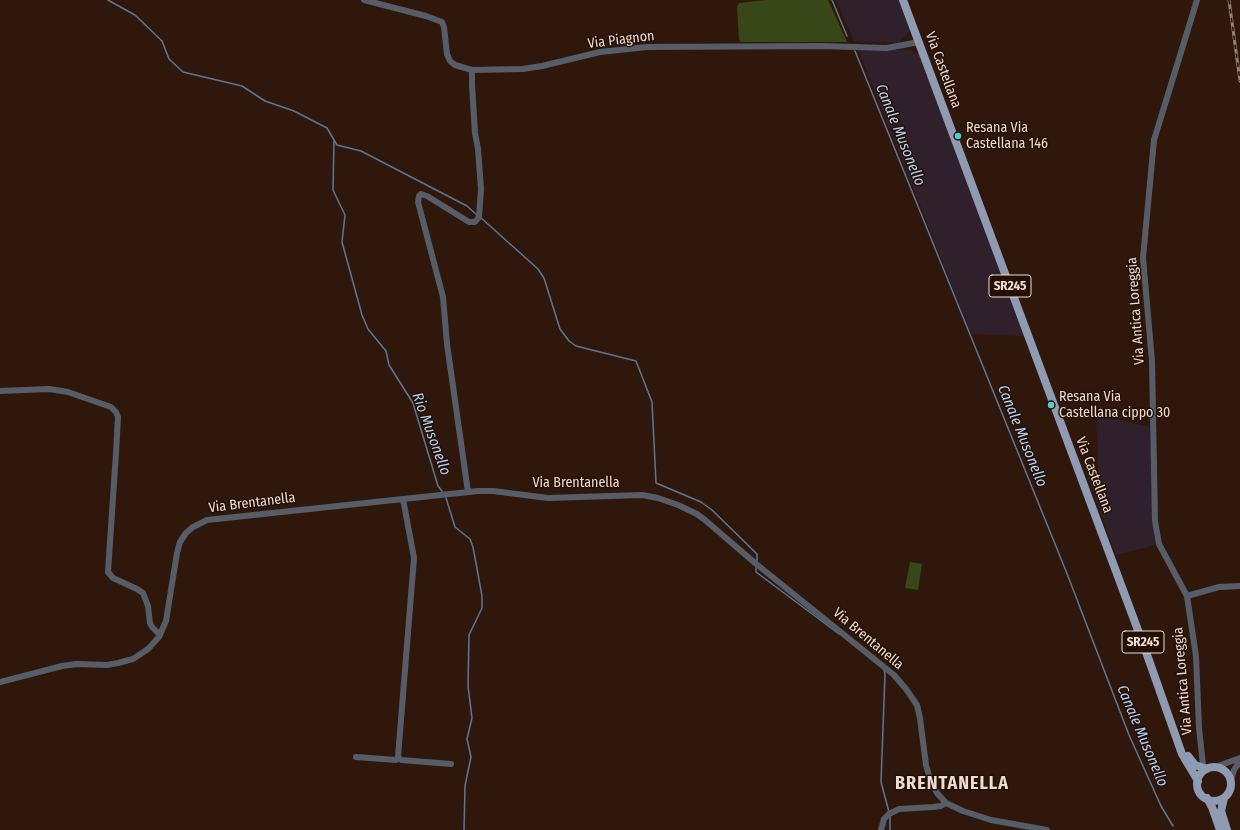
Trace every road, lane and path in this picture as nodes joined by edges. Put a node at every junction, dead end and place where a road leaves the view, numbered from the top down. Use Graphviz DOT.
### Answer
graph roads {
  1 [pos="364,0"];
  2 [pos="903,0"];
  3 [pos="1197,0"];
  4 [pos="919,42"];
  5 [pos="472,70"];
  6 [pos="0,391"];
  7 [pos="468,492"];
  8 [pos="403,499"];
  9 [pos="1240,586"];
  10 [pos="1187,596"];
  11 [pos="160,635"];
  12 [pos="0,682"];
  13 [pos="1168,712"];
  14 [pos="356,757"];
  15 [pos="398,757"];
  16 [pos="1240,759"];
  17 [pos="450,764"];
  18 [pos="1206,767"];
  19 [pos="1196,778"];
  20 [pos="1231,780"];
  21 [pos="1207,798"];
  22 [pos="1224,798"];
  23 [pos="946,803"];
  24 [pos="1001,823"];
  25 [pos="881,830"];
  26 [pos="1000,830"];
  27 [pos="1047,830"];
  28 [pos="1220,830"];
  29 [pos="1227,830"];
  1 -- 5 [label="street, Via Piagnon"];
  2 -- 4 [label="main road, Via Castellana / SR245"];
  3 -- 10 [label="street, Via Antica Loreggia"];
  4 -- 5 [label="street, Via Piagnon"];
  4 -- 13 [label="main road, Via Castellana / SR245"];
  5 -- 7 [label="street"];
  6 -- 11 [label="street"];
  7 -- 8 [label="street, Via Brentanella"];
  7 -- 23 [label="street, Via Brentanella"];
  8 -- 11 [label="street, Via Brentanella"];
  8 -- 15 [label="street"];
  9 -- 10 [label="street"];
  10 -- 18 [label="street, Via Antica Loreggia"];
  11 -- 12 [label="street, Via Brentanella"];
  13 -- 18 [label="main road, Via Castellana / SR245"];
  13 -- 19 [label="main road, Via Castellana / SR245"];
  14 -- 15 [label="street"];
  15 -- 17 [label="street"];
  16 -- 18 [label="street"];
  16 -- 20 [label="street"];
  18 -- 19 [label="main road"];
  18 -- 20 [label="main road, SR245"];
  19 -- 21 [label="main road, SR245"];
  20 -- 22 [label="main road"];
  21 -- 22 [label="main road"];
  21 -- 28 [label="main road, SR245"];
  22 -- 29 [label="main road"];
  23 -- 24 [label="street, Via Brentanella"];
  23 -- 25 [label="street"];
  24 -- 26 [label="street"];
  24 -- 27 [label="street, Via Brentanella"];
}
